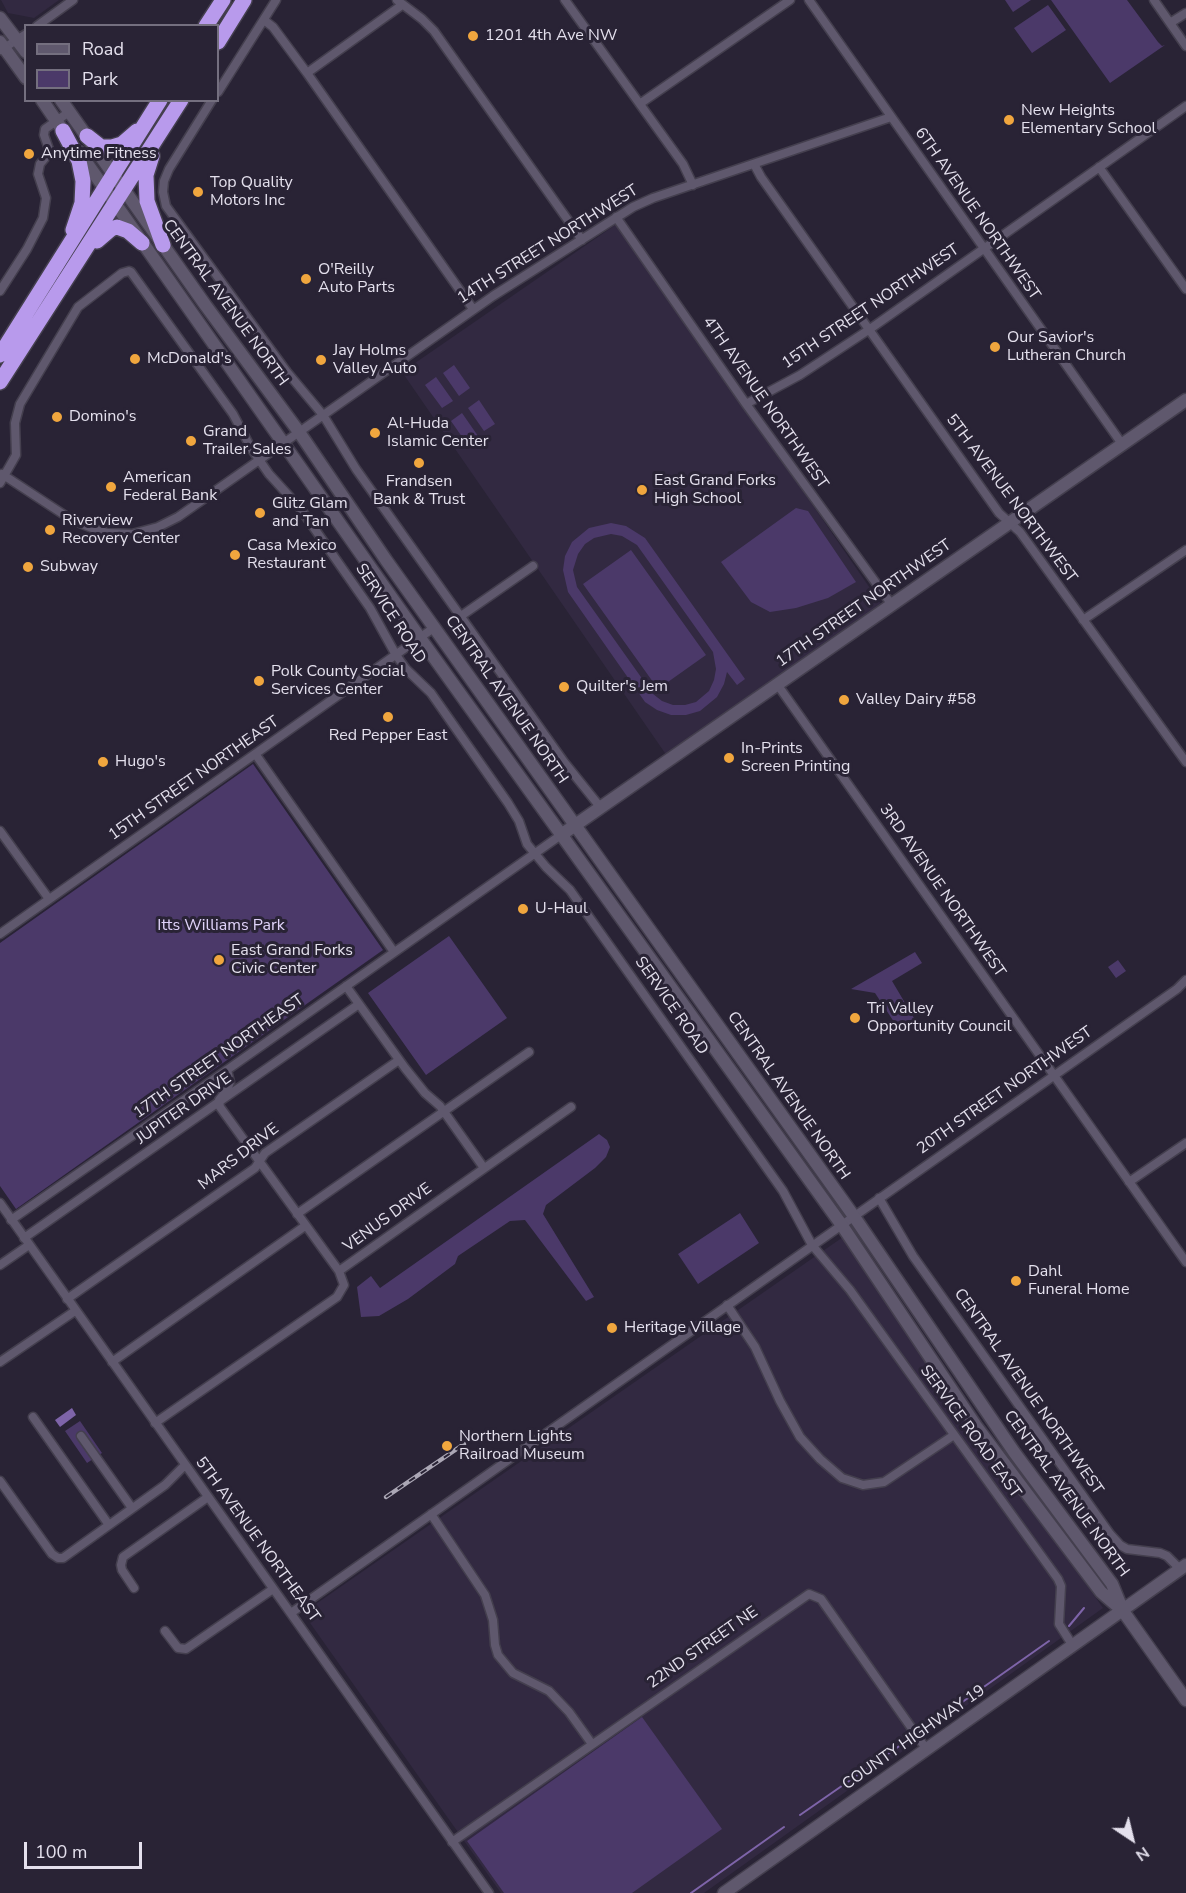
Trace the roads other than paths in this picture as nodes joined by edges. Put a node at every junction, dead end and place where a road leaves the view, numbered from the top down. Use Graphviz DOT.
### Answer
graph roads {
  1 [pos="74,0"];
  2 [pos="223,0"];
  3 [pos="244,0"];
  4 [pos="276,0"];
  5 [pos="566,0"];
  6 [pos="790,0"];
  7 [pos="809,0"];
  8 [pos="1154,0"];
  9 [pos="399,2"];
  10 [pos="1186,13"];
  11 [pos="0,18"];
  12 [pos="264,20"];
  13 [pos="1170,23"];
  14 [pos="40,24"];
  15 [pos="207,24"];
  16 [pos="21,37"];
  17 [pos="219,40"];
  18 [pos="1186,46"];
  19 [pos="1,47"];
  20 [pos="308,73"];
  21 [pos="24,76"];
  22 [pos="219,90"];
  23 [pos="43,102"];
  24 [pos="62,102"];
  25 [pos="180,102"];
  26 [pos="211,102"];
  27 [pos="641,103"];
  28 [pos="1186,105"];
  29 [pos="156,107"];
  30 [pos="69,112"];
  31 [pos="891,117"];
  32 [pos="168,121"];
  33 [pos="60,126"];
  34 [pos="87,136"];
  35 [pos="754,164"];
  36 [pos="1099,167"];
  37 [pos="114,176"];
  38 [pos="693,185"];
  39 [pos="123,189"];
  40 [pos="106,190"];
  41 [pos="114,203"];
  42 [pos="616,217"];
  43 [pos="582,240"];
  44 [pos="142,243"];
  45 [pos="163,246"];
  46 [pos="984,249"];
  47 [pos="60,261"];
  48 [pos="72,271"];
  49 [pos="1186,289"];
  50 [pos="0,291"];
  51 [pos="473,309"];
  52 [pos="870,329"];
  53 [pos="0,355"];
  54 [pos="0,382"];
  55 [pos="1186,400"];
  56 [pos="746,404"];
  57 [pos="323,415"];
  58 [pos="299,432"];
  59 [pos="284,443"];
  60 [pos="1122,444"];
  61 [pos="259,460"];
  62 [pos="1,476"];
  63 [pos="1010,523"];
  64 [pos="1186,548"];
  65 [pos="533,566"];
  66 [pos="892,605"];
  67 [pos="461,616"];
  68 [pos="1083,620"];
  69 [pos="435,627"];
  70 [pos="420,638"];
  71 [pos="396,655"];
  72 [pos="777,684"];
  73 [pos="256,755"];
  74 [pos="1186,762"];
  75 [pos="601,808"];
  76 [pos="576,825"];
  77 [pos="0,831"];
  78 [pos="561,835"];
  79 [pos="535,854"];
  80 [pos="49,899"];
  81 [pos="0,934"];
  82 [pos="394,952"];
  83 [pos="1186,980"];
  84 [pos="346,986"];
  85 [pos="359,1004"];
  86 [pos="530,1052"];
  87 [pos="399,1060"];
  88 [pos="227,1070"];
  89 [pos="1054,1075"];
  90 [pos="219,1103"];
  91 [pos="571,1107"];
  92 [pos="444,1111"];
  93 [pos="1186,1143"];
  94 [pos="260,1161"];
  95 [pos="484,1168"];
  96 [pos="1129,1182"];
  97 [pos="879,1198"];
  98 [pos="0,1203"];
  99 [pos="297,1214"];
  100 [pos="853,1215"];
  101 [pos="11,1220"];
  102 [pos="841,1224"];
  103 [pos="305,1226"];
  104 [pos="27,1241"];
  105 [pos="812,1245"];
  106 [pos="1186,1262"];
  107 [pos="0,1265"];
  108 [pos="339,1271"];
  109 [pos="68,1299"];
  110 [pos="727,1305"];
  111 [pos="75,1311"];
  112 [pos="0,1362"];
  113 [pos="112,1362"];
  114 [pos="33,1417"];
  115 [pos="155,1423"];
  116 [pos="954,1435"];
  117 [pos="81,1436"];
  118 [pos="185,1465"];
  119 [pos="0,1481"];
  120 [pos="207,1497"];
  121 [pos="132,1508"];
  122 [pos="431,1514"];
  123 [pos="109,1525"];
  124 [pos="1183,1567"];
  125 [pos="134,1588"];
  126 [pos="273,1589"];
  127 [pos="1124,1611"];
  128 [pos="291,1613"];
  129 [pos="165,1631"];
  130 [pos="1073,1646"];
  131 [pos="1186,1700"];
  132 [pos="592,1744"];
  133 [pos="927,1750"];
  134 [pos="452,1842"];
  135 [pos="489,1893"];
  136 [pos="724,1893"];
  1 -- 14 [label="street"];
  2 -- 15 [label="highway"];
  3 -- 17 [label="highway"];
  4 -- 12 [label="street"];
  5 -- 27 [label="street"];
  6 -- 27 [label="street"];
  7 -- 31 [label="street, 6TH AVENUE NORTHWEST"];
  8 -- 13 [label="street"];
  9 -- 20 [label="street"];
  9 -- 43 [label="street"];
  10 -- 13 [label="street"];
  11 -- 16 [label="main road"];
  12 -- 20 [label="street"];
  12 -- 22 [label="street"];
  13 -- 18 [label="street"];
  16 -- 19 [label="street"];
  19 -- 21 [label="main road"];
  20 -- 51 [label="street"];
  23 -- 33 [label="main road, CENTRAL AVENUE NORTH"];
  24 -- 30 [label="main road, CENTRAL AVENUE NORTH"];
  25 -- 32 [label="highway"];
  26 -- 57 [label="street"];
  27 -- 38 [label="street"];
  28 -- 36 [label="street, 15TH STREET NORTHWEST"];
  29 -- 34 [label="highway"];
  29 -- 37 [label="highway"];
  30 -- 33 [label="street"];
  30 -- 34 [label="main road, CENTRAL AVENUE NORTH"];
  31 -- 35 [label="street, 14TH STREET NORTHWEST"];
  31 -- 46 [label="street, 6TH AVENUE NORTHWEST"];
  32 -- 39 [label="highway"];
  32 -- 45 [label="highway"];
  33 -- 40 [label="main road, CENTRAL AVENUE NORTH"];
  33 -- 47 [label="highway"];
  33 -- 50 [label="street"];
  34 -- 37 [label="main road, CENTRAL AVENUE NORTH"];
  35 -- 38 [label="street, 14TH STREET NORTHWEST"];
  35 -- 52 [label="street, 5TH AVENUE NORTHWEST"];
  36 -- 46 [label="street, 15TH STREET NORTHWEST"];
  36 -- 49 [label="street"];
  37 -- 39 [label="main road, CENTRAL AVENUE NORTH"];
  37 -- 40 [label="highway"];
  38 -- 42 [label="street, 14TH STREET NORTHWEST"];
  39 -- 41 [label="highway"];
  39 -- 45 [label="main road, CENTRAL AVENUE NORTH"];
  40 -- 41 [label="main road, CENTRAL AVENUE NORTH"];
  40 -- 47 [label="highway"];
  41 -- 44 [label="main road, CENTRAL AVENUE NORTH"];
  41 -- 48 [label="highway"];
  42 -- 43 [label="street, 14TH STREET NORTHWEST"];
  42 -- 56 [label="street, 4TH AVENUE NORTHWEST"];
  43 -- 51 [label="street, 14TH STREET NORTHWEST"];
  44 -- 48 [label="highway"];
  44 -- 59 [label="main road, CENTRAL AVENUE NORTH"];
  45 -- 58 [label="main road, CENTRAL AVENUE NORTH"];
  46 -- 52 [label="street, 15TH STREET NORTHWEST"];
  46 -- 60 [label="street, 6TH AVENUE NORTHWEST"];
  47 -- 53 [label="highway"];
  48 -- 54 [label="highway"];
  51 -- 57 [label="street, 14TH STREET NORTHWEST"];
  52 -- 56 [label="street, 15TH STREET NORTHWEST"];
  52 -- 63 [label="street, 5TH AVENUE NORTHWEST"];
  55 -- 60 [label="main road, 17TH STREET NORTHWEST"];
  56 -- 66 [label="street, 4TH AVENUE NORTHWEST"];
  57 -- 58 [label="street, 14TH STREET NORTHWEST"];
  57 -- 67 [label="street"];
  58 -- 59 [label="street, 14TH STREET NORTHWEST"];
  58 -- 69 [label="main road, CENTRAL AVENUE NORTH"];
  59 -- 61 [label="street, 14TH STREET NORTHWEST"];
  59 -- 70 [label="main road, CENTRAL AVENUE NORTH"];
  60 -- 63 [label="main road, 17TH STREET NORTHWEST"];
  61 -- 62 [label="street, 14TH STREET NORTHWEST"];
  61 -- 62 [label="street, SERVICE ROAD"];
  61 -- 71 [label="street, SERVICE ROAD"];
  63 -- 66 [label="main road, 17TH STREET NORTHWEST"];
  63 -- 68 [label="street, 5TH AVENUE NORTHWEST"];
  64 -- 68 [label="street"];
  65 -- 67 [label="street"];
  66 -- 72 [label="main road, 17TH STREET NORTHWEST"];
  67 -- 75 [label="street"];
  68 -- 74 [label="street, 5TH AVENUE NORTHWEST"];
  69 -- 70 [label="street, 15TH STREET NORTHEAST"];
  69 -- 76 [label="main road, CENTRAL AVENUE NORTH"];
  70 -- 71 [label="street, 15TH STREET NORTHEAST"];
  70 -- 78 [label="main road, CENTRAL AVENUE NORTH"];
  71 -- 73 [label="street, 15TH STREET NORTHEAST"];
  71 -- 79 [label="street, SERVICE ROAD"];
  72 -- 75 [label="main road, 17TH STREET NORTHWEST"];
  72 -- 89 [label="street, 3RD AVENUE NORTHWEST"];
  73 -- 80 [label="street, 15TH STREET NORTHEAST"];
  73 -- 82 [label="street"];
  75 -- 76 [label="main road, 17TH STREET NORTHWEST"];
  76 -- 78 [label="main road, 17TH STREET NORTHWEST"];
  76 -- 100 [label="main road, CENTRAL AVENUE NORTH"];
  77 -- 80 [label="street"];
  78 -- 79 [label="street, 17TH STREET NORTHEAST"];
  78 -- 102 [label="main road, CENTRAL AVENUE NORTH"];
  79 -- 82 [label="street, 17TH STREET NORTHEAST"];
  79 -- 105 [label="street, SERVICE ROAD"];
  80 -- 81 [label="street, 15TH STREET NORTHEAST"];
  82 -- 84 [label="street, 17TH STREET NORTHEAST"];
  83 -- 89 [label="street, 20TH STREET NORTHWEST"];
  84 -- 85 [label="street"];
  84 -- 88 [label="street, 17TH STREET NORTHEAST"];
  85 -- 87 [label="street"];
  85 -- 90 [label="street, JUPITER DRIVE"];
  86 -- 92 [label="street"];
  87 -- 92 [label="street"];
  87 -- 94 [label="street, MARS DRIVE"];
  88 -- 90 [label="street"];
  88 -- 101 [label="street, 17TH STREET NORTHEAST"];
  89 -- 96 [label="street, 3RD AVENUE NORTHWEST"];
  89 -- 97 [label="street, 20TH STREET NORTHWEST"];
  90 -- 94 [label="street"];
  90 -- 104 [label="street, JUPITER DRIVE"];
  91 -- 95 [label="street, VENUS DRIVE"];
  92 -- 95 [label="street"];
  92 -- 99 [label="street"];
  93 -- 96 [label="street"];
  94 -- 99 [label="street"];
  94 -- 109 [label="street, MARS DRIVE"];
  95 -- 108 [label="street, VENUS DRIVE"];
  96 -- 106 [label="street, 3RD AVENUE NORTHWEST"];
  97 -- 100 [label="street, 20TH STREET NORTHWEST"];
  97 -- 124 [label="street, CENTRAL AVENUE NORTHWEST"];
  98 -- 101 [label="street, 5TH AVENUE NORTHEAST"];
  99 -- 103 [label="street"];
  100 -- 102 [label="street, 20TH STREET NORTHWEST"];
  100 -- 127 [label="main road, CENTRAL AVENUE NORTH"];
  101 -- 104 [label="street, 5TH AVENUE NORTHEAST"];
  102 -- 105 [label="street, 20TH STREET NORTHWEST"];
  102 -- 127 [label="main road, CENTRAL AVENUE NORTH"];
  103 -- 108 [label="street"];
  103 -- 113 [label="street"];
  104 -- 107 [label="street, JUPITER DRIVE"];
  104 -- 109 [label="street, 5TH AVENUE NORTHEAST"];
  105 -- 110 [label="street, 20TH STREET NORTHWEST"];
  105 -- 116 [label="street, SERVICE ROAD EAST"];
  108 -- 115 [label="street, VENUS DRIVE"];
  109 -- 111 [label="street, 5TH AVENUE NORTHEAST"];
  110 -- 116 [label="street"];
  110 -- 122 [label="street, 20TH STREET NORTHWEST"];
  111 -- 112 [label="street"];
  111 -- 113 [label="street, 5TH AVENUE NORTHEAST"];
  113 -- 115 [label="street, 5TH AVENUE NORTHEAST"];
  114 -- 123 [label="street"];
  115 -- 118 [label="street, 5TH AVENUE NORTHEAST"];
  116 -- 130 [label="street, SERVICE ROAD EAST"];
  117 -- 121 [label="street"];
  118 -- 120 [label="street, 5TH AVENUE NORTHEAST"];
  118 -- 121 [label="street"];
  119 -- 123 [label="street"];
  120 -- 125 [label="street"];
  120 -- 126 [label="street, 5TH AVENUE NORTHEAST"];
  121 -- 123 [label="street"];
  122 -- 128 [label="street, 20TH STREET NORTHWEST"];
  122 -- 132 [label="street"];
  124 -- 127 [label="main road, COUNTY HIGHWAY 19"];
  126 -- 128 [label="street, 5TH AVENUE NORTHEAST"];
  126 -- 129 [label="street"];
  127 -- 130 [label="main road, COUNTY HIGHWAY 19"];
  127 -- 131 [label="main road"];
  128 -- 134 [label="street, 5TH AVENUE NORTHEAST"];
  130 -- 133 [label="main road, COUNTY HIGHWAY 19"];
  132 -- 133 [label="street, 22ND STREET NE"];
  132 -- 134 [label="street, 22ND STREET NE"];
  133 -- 136 [label="main road, COUNTY HIGHWAY 19"];
  134 -- 135 [label="street, 5TH AVENUE NORTHEAST"];
}
